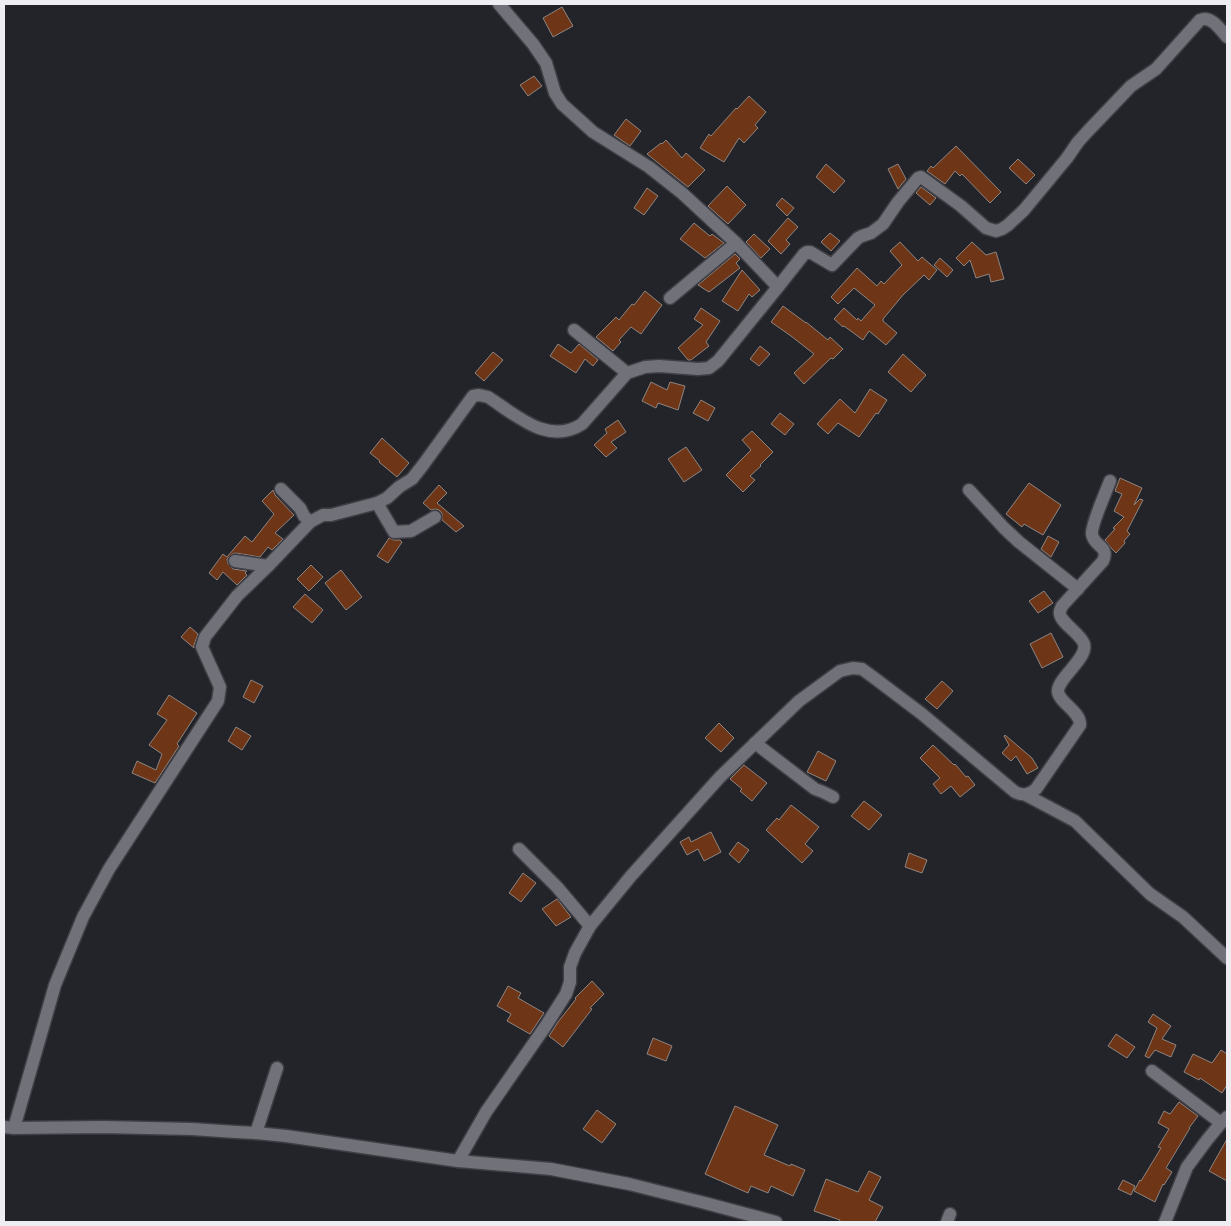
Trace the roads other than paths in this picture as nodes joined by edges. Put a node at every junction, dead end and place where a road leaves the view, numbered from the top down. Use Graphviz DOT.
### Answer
graph roads {
  1 [pos="499,4"];
  2 [pos="1227,37"];
  3 [pos="736,243"];
  4 [pos="778,287"];
  5 [pos="670,298"];
  6 [pos="574,330"];
  7 [pos="627,373"];
  8 [pos="1110,481"];
  9 [pos="282,489"];
  10 [pos="969,490"];
  11 [pos="377,503"];
  12 [pos="435,517"];
  13 [pos="310,522"];
  14 [pos="236,561"];
  15 [pos="268,566"];
  16 [pos="1078,589"];
  17 [pos="755,743"];
  18 [pos="1026,795"];
  19 [pos="833,797"];
  20 [pos="519,849"];
  21 [pos="590,926"];
  22 [pos="1227,958"];
  23 [pos="277,1068"];
  24 [pos="1152,1071"];
  25 [pos="1224,1120"];
  26 [pos="9,1128"];
  27 [pos="256,1132"];
  28 [pos="458,1161"];
  29 [pos="776,1222"];
  30 [pos="1165,1222"];
  1 -- 3 [label="street"];
  2 -- 4 [label="street"];
  3 -- 4 [label="street"];
  3 -- 5 [label="street"];
  4 -- 7 [label="street"];
  6 -- 7 [label="street"];
  7 -- 11 [label="street"];
  8 -- 16 [label="street"];
  9 -- 13 [label="street"];
  10 -- 16 [label="street"];
  11 -- 12 [label="street"];
  11 -- 13 [label="street"];
  13 -- 15 [label="street"];
  14 -- 15 [label="street"];
  15 -- 26 [label="street"];
  16 -- 18 [label="street"];
  17 -- 18 [label="street"];
  17 -- 19 [label="street"];
  17 -- 21 [label="street"];
  18 -- 22 [label="street"];
  20 -- 21 [label="street"];
  21 -- 28 [label="street"];
  23 -- 27 [label="street"];
  24 -- 25 [label="street"];
  25 -- 30 [label="street"];
  26 -- 27 [label="street"];
  27 -- 28 [label="street"];
  28 -- 29 [label="street"];
}
